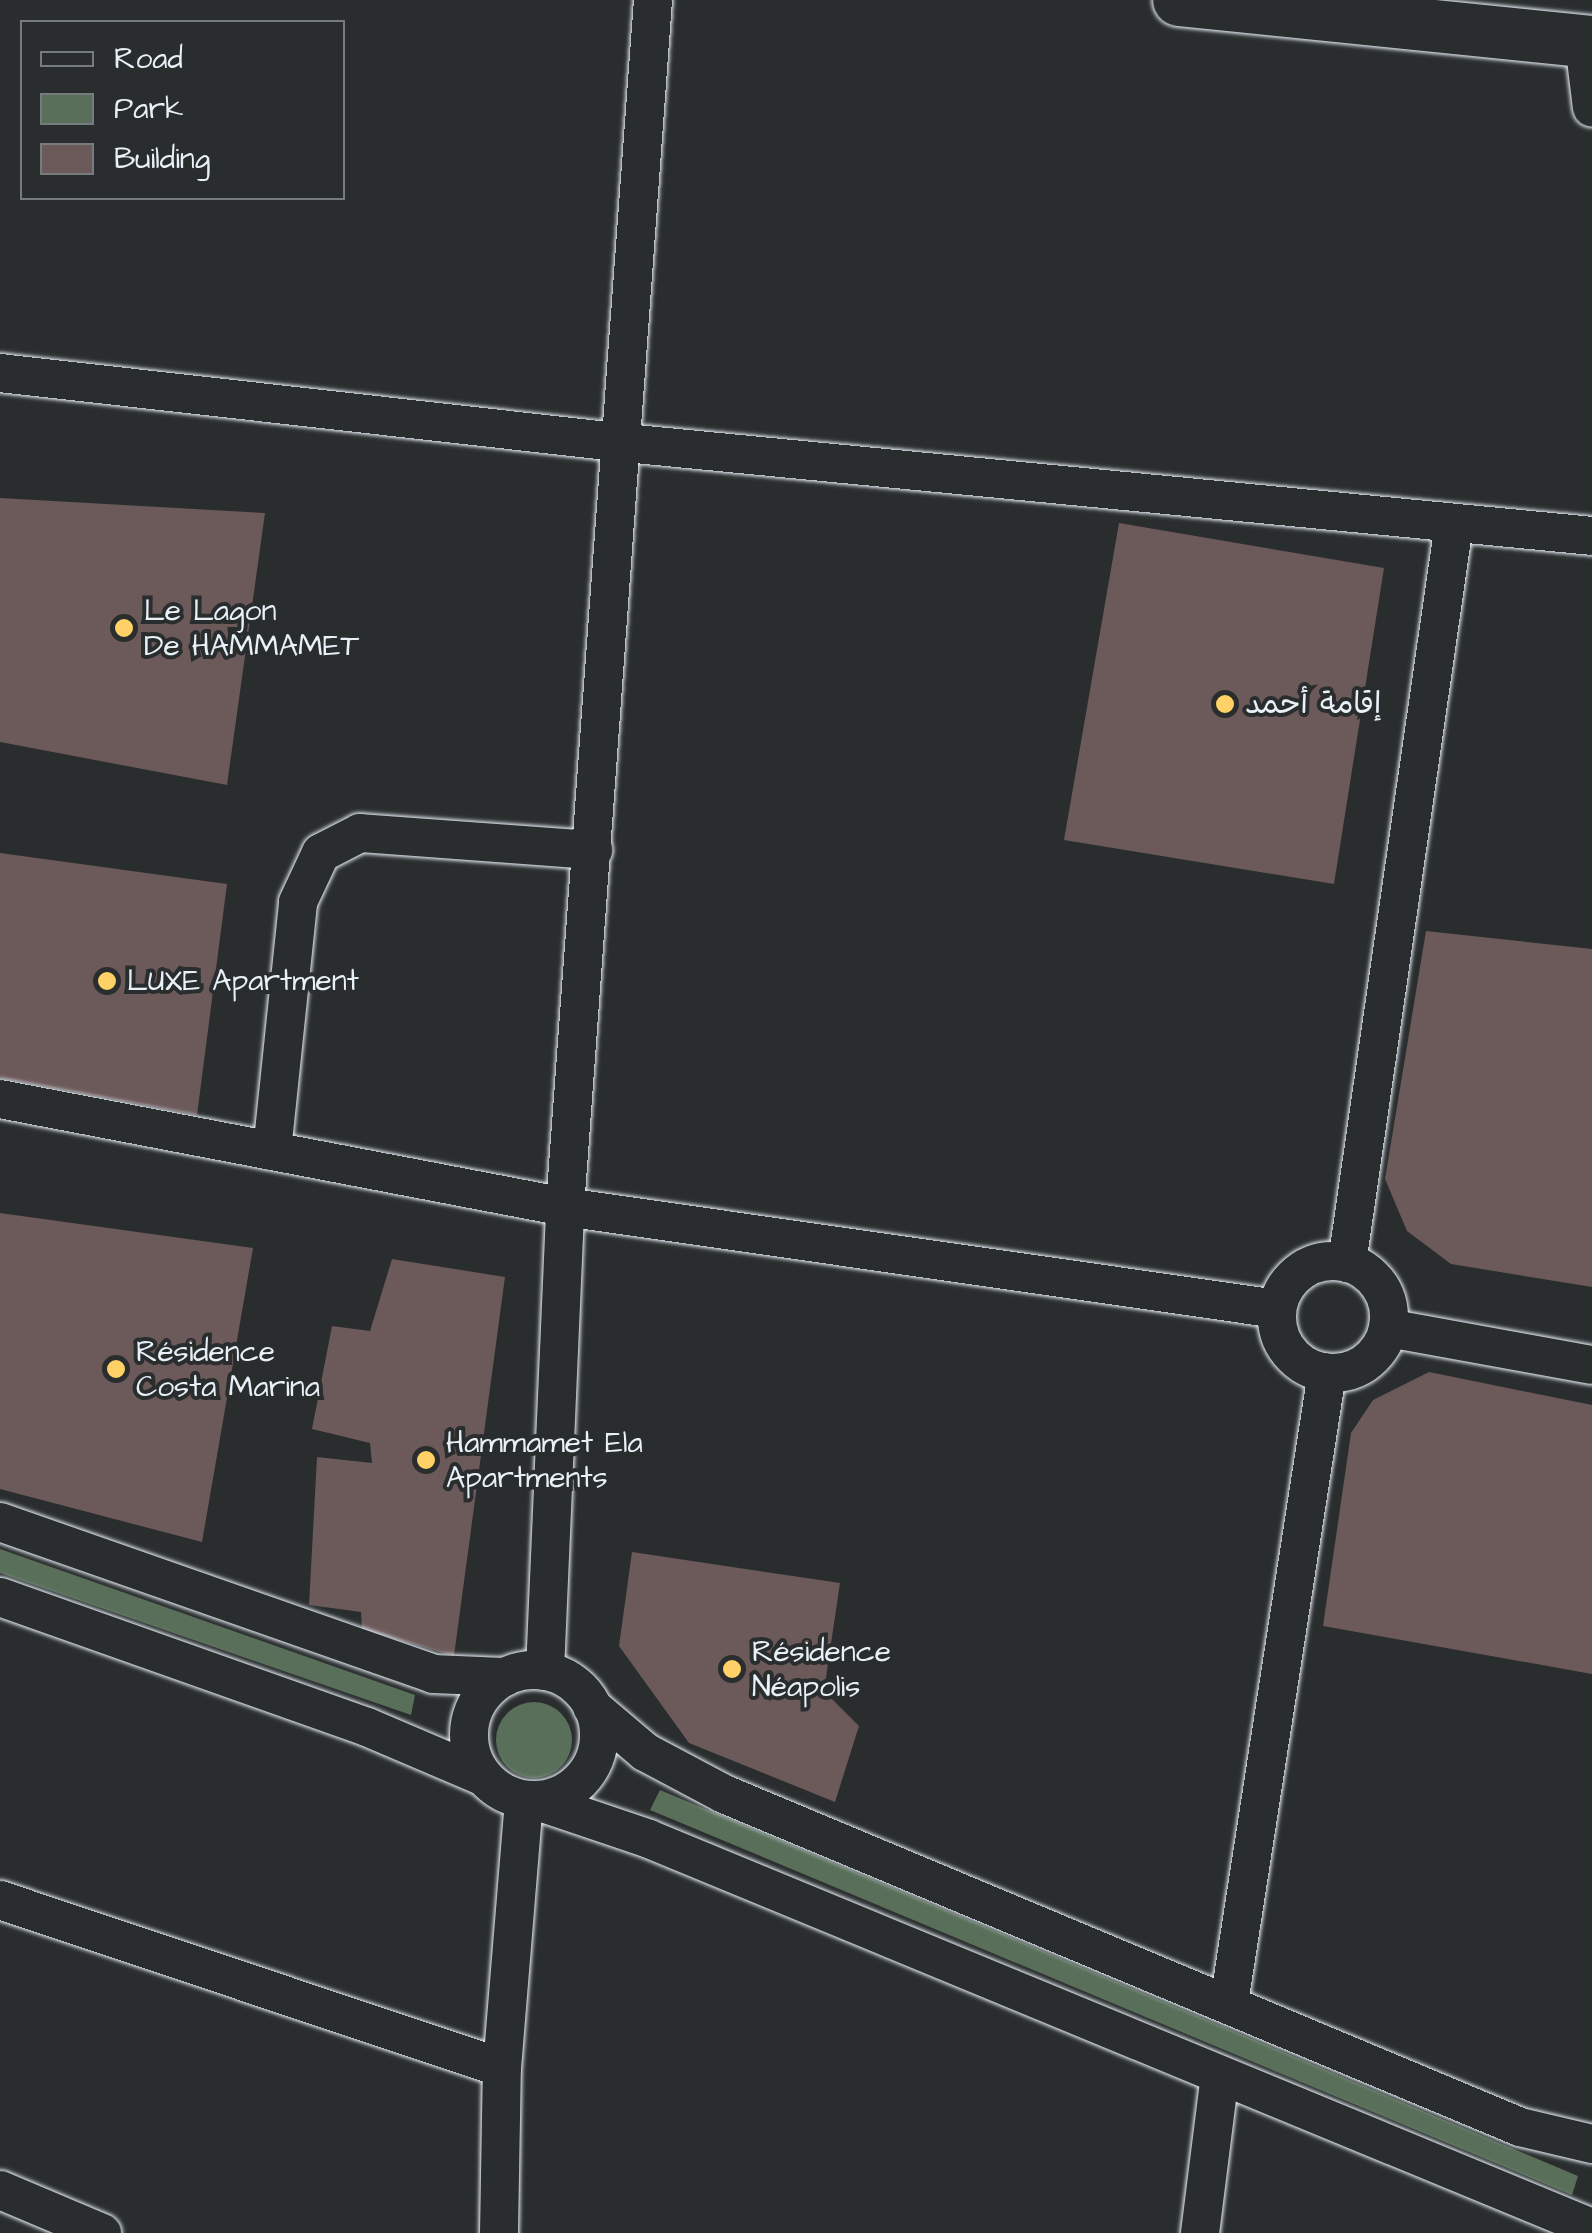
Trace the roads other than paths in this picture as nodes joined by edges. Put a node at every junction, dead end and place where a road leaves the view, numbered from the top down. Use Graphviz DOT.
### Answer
graph roads {
  1 [pos="653,0"];
  2 [pos="1179,0"];
  3 [pos="1566,30"];
  4 [pos="1592,108"];
  5 [pos="0,373"];
  6 [pos="625,443"];
  7 [pos="1454,524"];
  8 [pos="1592,536"];
  9 [pos="593,850"];
  10 [pos="0,1099"];
  11 [pos="272,1151"];
  12 [pos="565,1207"];
  13 [pos="1347,1263"];
  14 [pos="1277,1309"];
  15 [pos="1388,1328"];
  16 [pos="1592,1365"];
  17 [pos="1327,1374"];
  18 [pos="0,1522"];
  19 [pos="0,1597"];
  20 [pos="544,1671"];
  21 [pos="506,1677"];
  22 [pos="592,1707"];
  23 [pos="482,1776"];
  24 [pos="531,1800"];
  25 [pos="0,1900"];
  26 [pos="1229,2003"];
  27 [pos="502,2068"];
  28 [pos="1220,2075"];
  29 [pos="1592,2144"];
  30 [pos="0,2190"];
  31 [pos="1592,2228"];
  32 [pos="102,2233"];
  33 [pos="499,2233"];
  34 [pos="1200,2233"];
  1 -- 6 [label="street"];
  2 -- 3 [label="street"];
  3 -- 4 [label="street"];
  5 -- 6 [label="street"];
  6 -- 7 [label="street"];
  6 -- 9 [label="street"];
  7 -- 8 [label="street"];
  7 -- 13 [label="street"];
  9 -- 11 [label="street"];
  9 -- 12 [label="street"];
  10 -- 11 [label="street"];
  11 -- 12 [label="street"];
  12 -- 14 [label="street"];
  12 -- 20 [label="street"];
  13 -- 14 [label="street"];
  13 -- 15 [label="street"];
  14 -- 17 [label="street"];
  15 -- 16 [label="street"];
  15 -- 17 [label="street"];
  17 -- 26 [label="street"];
  18 -- 21 [label="street"];
  19 -- 23 [label="street"];
  20 -- 21 [label="street"];
  20 -- 22 [label="street"];
  21 -- 23 [label="street"];
  22 -- 24 [label="street"];
  22 -- 26 [label="street"];
  23 -- 24 [label="street"];
  24 -- 27 [label="street"];
  24 -- 28 [label="street"];
  25 -- 27 [label="street"];
  26 -- 29 [label="street"];
  27 -- 33 [label="street"];
  28 -- 31 [label="street"];
  28 -- 34 [label="street"];
  30 -- 32 [label="street"];
}
